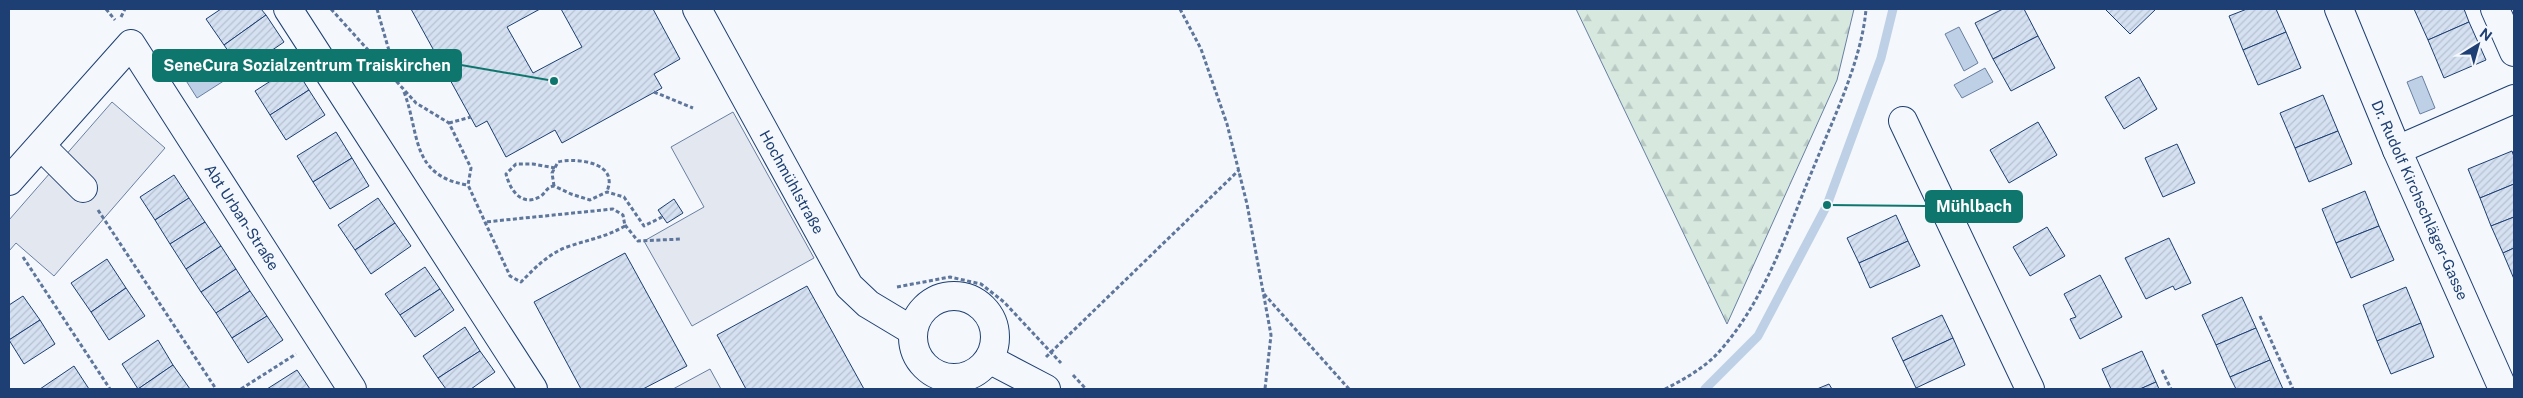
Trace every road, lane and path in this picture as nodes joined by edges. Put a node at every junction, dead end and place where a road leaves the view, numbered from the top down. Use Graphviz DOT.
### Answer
graph roads {
  1 [pos="288,9"];
  2 [pos="331,9"];
  3 [pos="377,9"];
  4 [pos="697,9"];
  5 [pos="1180,9"];
  6 [pos="1866,9"];
  7 [pos="2339,9"];
  8 [pos="2495,9"];
  9 [pos="2514,52"];
  10 [pos="390,54"];
  11 [pos="441,63"];
  12 [pos="403,88"];
  13 [pos="654,92"];
  14 [pos="2514,99"];
  15 [pos="693,108"];
  16 [pos="471,117"];
  17 [pos="1903,121"];
  18 [pos="449,123"];
  19 [pos="40,146"];
  20 [pos="2397,150"];
  21 [pos="555,168"];
  22 [pos="1239,170"];
  23 [pos="9,181"];
  24 [pos="468,185"];
  25 [pos="554,186"];
  26 [pos="84,188"];
  27 [pos="607,192"];
  28 [pos="662,217"];
  29 [pos="485,222"];
  30 [pos="625,225"];
  31 [pos="682,239"];
  32 [pos="23,257"];
  33 [pos="888,284"];
  34 [pos="1264,294"];
  35 [pos="2260,316"];
  36 [pos="913,331"];
  37 [pos="320,338"];
  38 [pos="1051,352"];
  39 [pos="989,359"];
  40 [pos="1062,364"];
  41 [pos="2162,370"];
  42 [pos="1068,371"];
  43 [pos="936,383"];
  44 [pos="110,389"];
  45 [pos="216,389"];
  46 [pos="241,389"];
  47 [pos="352,389"];
  48 [pos="532,389"];
  49 [pos="1046,389"];
  50 [pos="1086,389"];
  51 [pos="1265,389"];
  52 [pos="1349,389"];
  53 [pos="1665,389"];
  54 [pos="2030,389"];
  55 [pos="2171,389"];
  56 [pos="2293,389"];
  57 [pos="2503,389"];
  1 -- 48 [label="street"];
  2 -- 12 [label="path"];
  3 -- 10 [label="path"];
  4 -- 36 [label="street, Hochmühlstraße"];
  5 -- 22 [label="path"];
  6 -- 53 [label="path"];
  7 -- 20 [label="street, Dr. Rudolf Kirchschläger-Gasse"];
  8 -- 9 [label="street"];
  10 -- 11 [label="path"];
  10 -- 12 [label="path"];
  12 -- 18 [label="path"];
  12 -- 24 [label="path"];
  13 -- 15 [label="path"];
  14 -- 20 [label="street"];
  16 -- 18 [label="path"];
  17 -- 54 [label="street"];
  18 -- 24 [label="path"];
  19 -- 23 [label="street"];
  19 -- 26 [label="street"];
  19 -- 37 [label="street, Abt Urban-Straße"];
  20 -- 57 [label="street, Dr. Rudolf Kirchschläger-Gasse"];
  21 -- 25 [label="path"];
  21 -- 25 [label="path"];
  21 -- 27 [label="path"];
  22 -- 34 [label="path"];
  22 -- 38 [label="path"];
  24 -- 29 [label="path"];
  25 -- 27 [label="path"];
  26 -- 45 [label="path"];
  27 -- 28 [label="path"];
  29 -- 30 [label="path"];
  29 -- 30 [label="path"];
  30 -- 31 [label="path"];
  32 -- 44 [label="path"];
  33 -- 38 [label="path"];
  34 -- 51 [label="path"];
  34 -- 52 [label="path"];
  35 -- 56 [label="path"];
  36 -- 39 [label="street"];
  36 -- 43 [label="street"];
  37 -- 46 [label="path"];
  37 -- 47 [label="street, Abt Urban-Straße"];
  38 -- 40 [label="path"];
  39 -- 43 [label="street"];
  39 -- 49 [label="street"];
  41 -- 55 [label="path"];
  42 -- 50 [label="path"];
}
